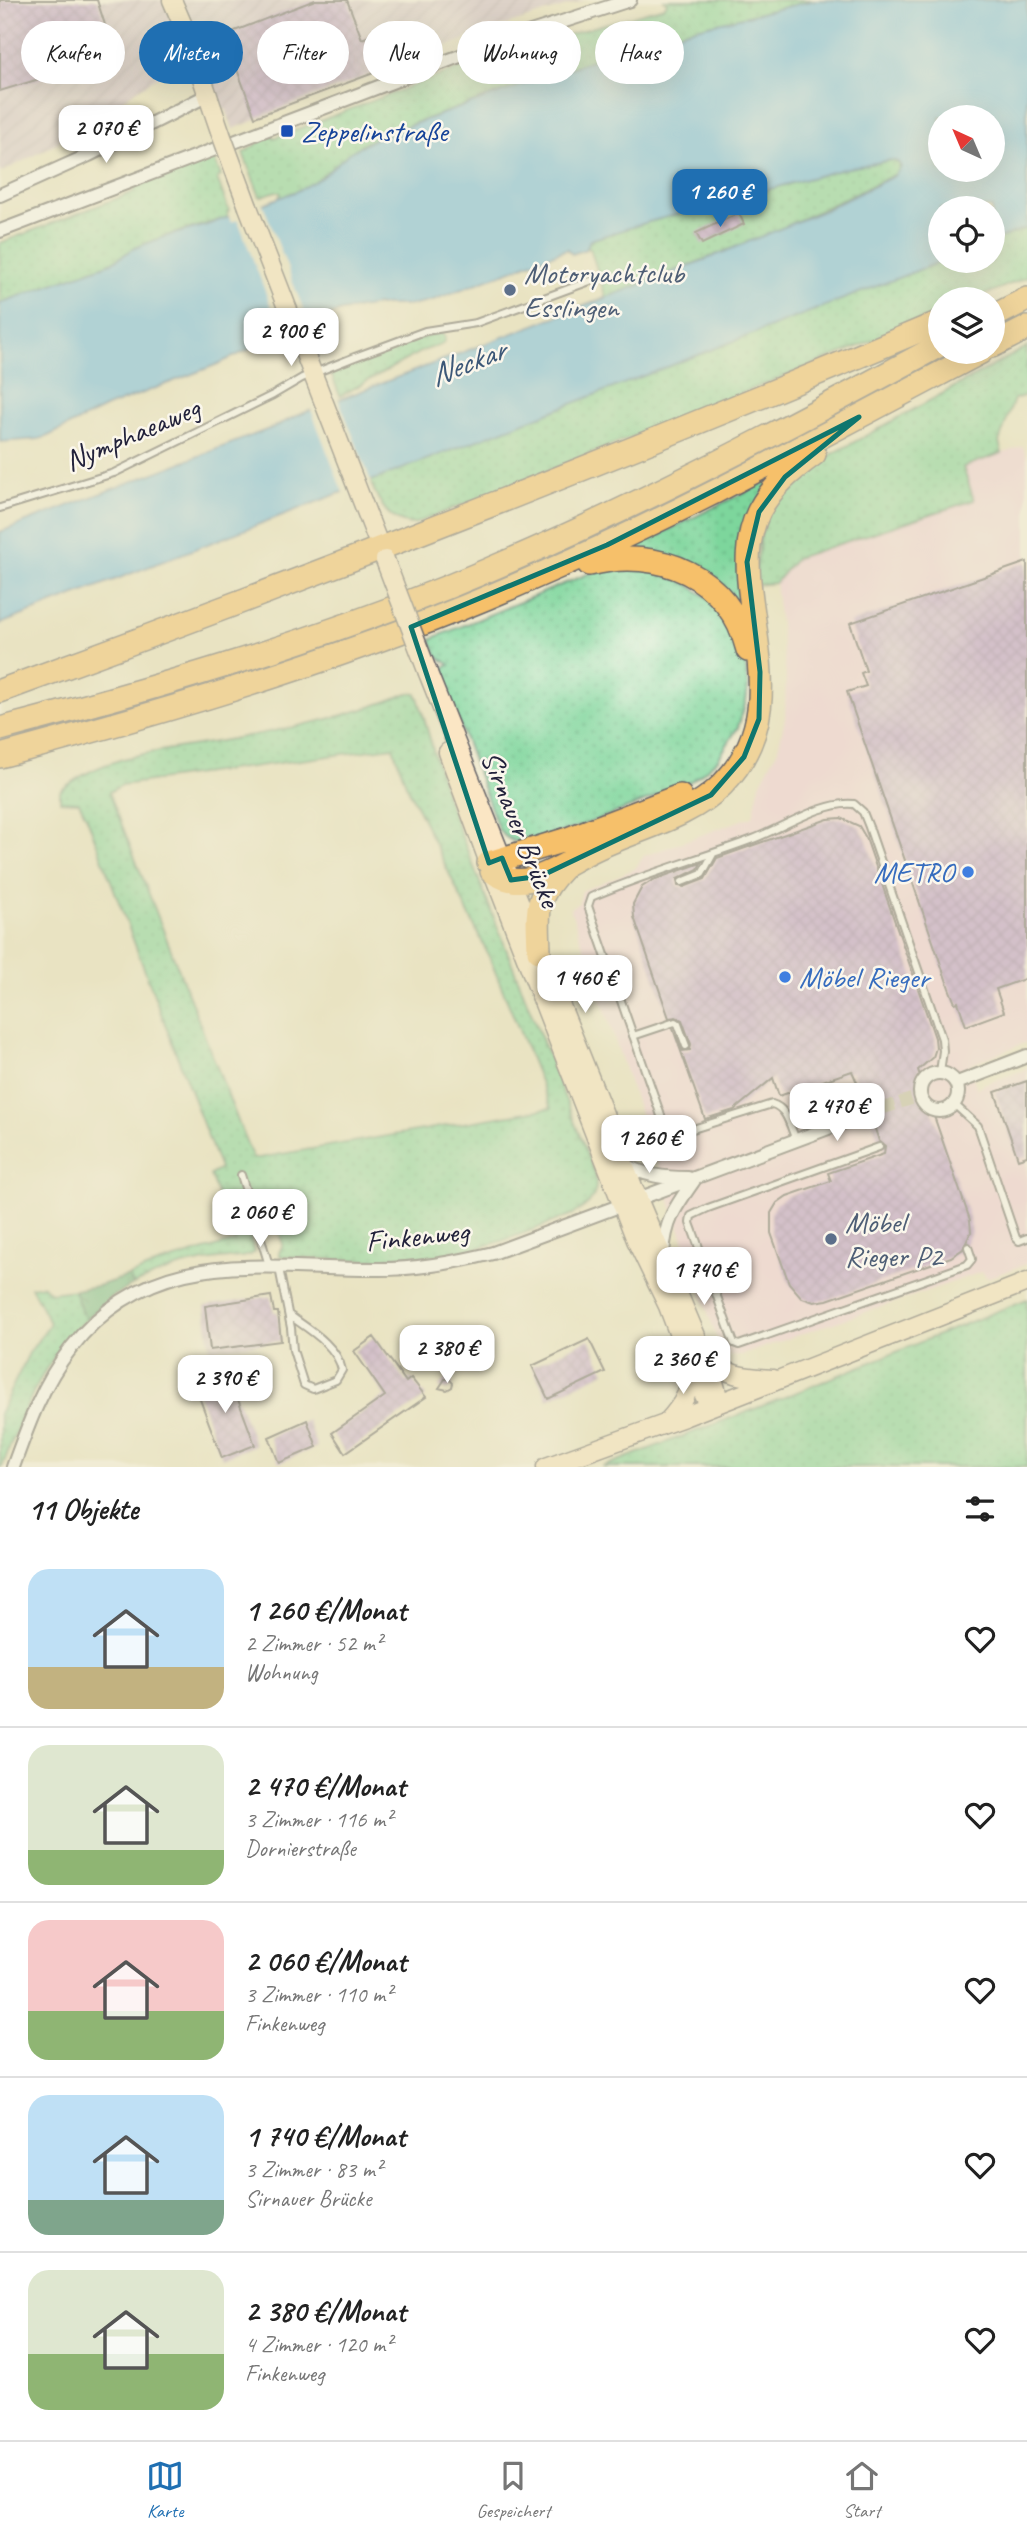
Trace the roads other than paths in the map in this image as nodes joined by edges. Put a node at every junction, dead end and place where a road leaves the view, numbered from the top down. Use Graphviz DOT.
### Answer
graph roads {
  1 [pos="172,0"];
  2 [pos="630,0"];
  3 [pos="208,95"];
  4 [pos="0,195"];
  5 [pos="0,231"];
  6 [pos="590,281"];
  7 [pos="1027,293"];
  8 [pos="1005,299"];
  9 [pos="1027,299"];
  10 [pos="1005,310"];
  11 [pos="928,327"];
  12 [pos="1027,328"];
  13 [pos="1005,339"];
  14 [pos="928,351"];
  15 [pos="958,364"];
  16 [pos="320,371"];
  17 [pos="859,417"];
  18 [pos="0,508"];
  19 [pos="383,554"];
  20 [pos="540,576"];
  21 [pos="0,691"];
  22 [pos="0,729"];
  23 [pos="0,756"];
  24 [pos="713,854"];
  25 [pos="569,862"];
  26 [pos="498,868"];
  27 [pos="682,882"];
  28 [pos="539,951"];
  29 [pos="633,1036"];
  30 [pos="686,1046"];
  31 [pos="1027,1056"];
  32 [pos="940,1072"];
  33 [pos="957,1083"];
  34 [pos="954,1104"];
  35 [pos="866,1114"];
  36 [pos="796,1140"];
  37 [pos="879,1147"];
  38 [pos="624,1164"];
  39 [pos="241,1175"];
  40 [pos="695,1179"];
  41 [pos="630,1202"];
  42 [pos="1027,1238"];
  43 [pos="968,1247"];
  44 [pos="663,1260"];
  45 [pos="274,1265"];
  46 [pos="1027,1282"];
  47 [pos="289,1315"];
  48 [pos="696,1360"];
  49 [pos="780,1380"];
  50 [pos="714,1405"];
  51 [pos="666,1423"];
  52 [pos="13,1467"];
  53 [pos="546,1467"];
  1 -- 3 [label="main road"];
  2 -- 5 [label="street"];
  3 -- 4 [label="street"];
  3 -- 16 [label="main road, Sirnauer Brücke, bridge"];
  6 -- 16 [label="lane, Nymphaeaweg"];
  7 -- 8 [label="highway"];
  9 -- 10 [label="highway"];
  11 -- 19 [label="highway"];
  12 -- 13 [label="highway"];
  14 -- 22 [label="highway"];
  15 -- 17 [label="highway"];
  16 -- 18 [label="lane, Nymphaeaweg"];
  16 -- 19 [label="main road, Sirnauer Brücke"];
  17 -- 20 [label="highway"];
  17 -- 25 [label="highway"];
  19 -- 21 [label="highway"];
  19 -- 26 [label="main road, Sirnauer Brücke, bridge"];
  20 -- 23 [label="highway"];
  20 -- 26 [label="highway"];
  24 -- 27 [label="lane"];
  24 -- 29 [label="lane"];
  24 -- 32 [label="lane"];
  25 -- 26 [label="highway"];
  25 -- 28 [label="highway"];
  26 -- 28 [label="main road, Sirnauer Brücke"];
  26 -- 41 [label="main road, Sirnauer Brücke"];
  28 -- 38 [label="main road, Sirnauer Brücke"];
  29 -- 30 [label="lane"];
  29 -- 36 [label="lane"];
  31 -- 33 [label="street"];
  32 -- 33 [label="street"];
  32 -- 34 [label="street"];
  33 -- 34 [label="street"];
  34 -- 42 [label="lane"];
  35 -- 36 [label="street, Finkenweg"];
  36 -- 40 [label="street, Finkenweg"];
  37 -- 43 [label="lane"];
  38 -- 40 [label="street"];
  38 -- 41 [label="main road, Sirnauer Brücke"];
  39 -- 45 [label="lane"];
  40 -- 41 [label="street, Finkenweg"];
  40 -- 44 [label="street"];
  41 -- 44 [label="main road, Sirnauer Brücke"];
  41 -- 45 [label="street, Finkenweg"];
  41 -- 48 [label="main road, Sirnauer Brücke"];
  44 -- 48 [label="main road, Sirnauer Brücke"];
  45 -- 47 [label="lane"];
  45 -- 52 [label="street, Finkenweg"];
  46 -- 49 [label="main road"];
  47 -- 47 [label="lane"];
  48 -- 49 [label="main road"];
  48 -- 50 [label="main road, Sirnauer Brücke"];
  48 -- 51 [label="main road"];
  49 -- 50 [label="main road"];
  50 -- 51 [label="main road"];
  51 -- 53 [label="main road"];
}
